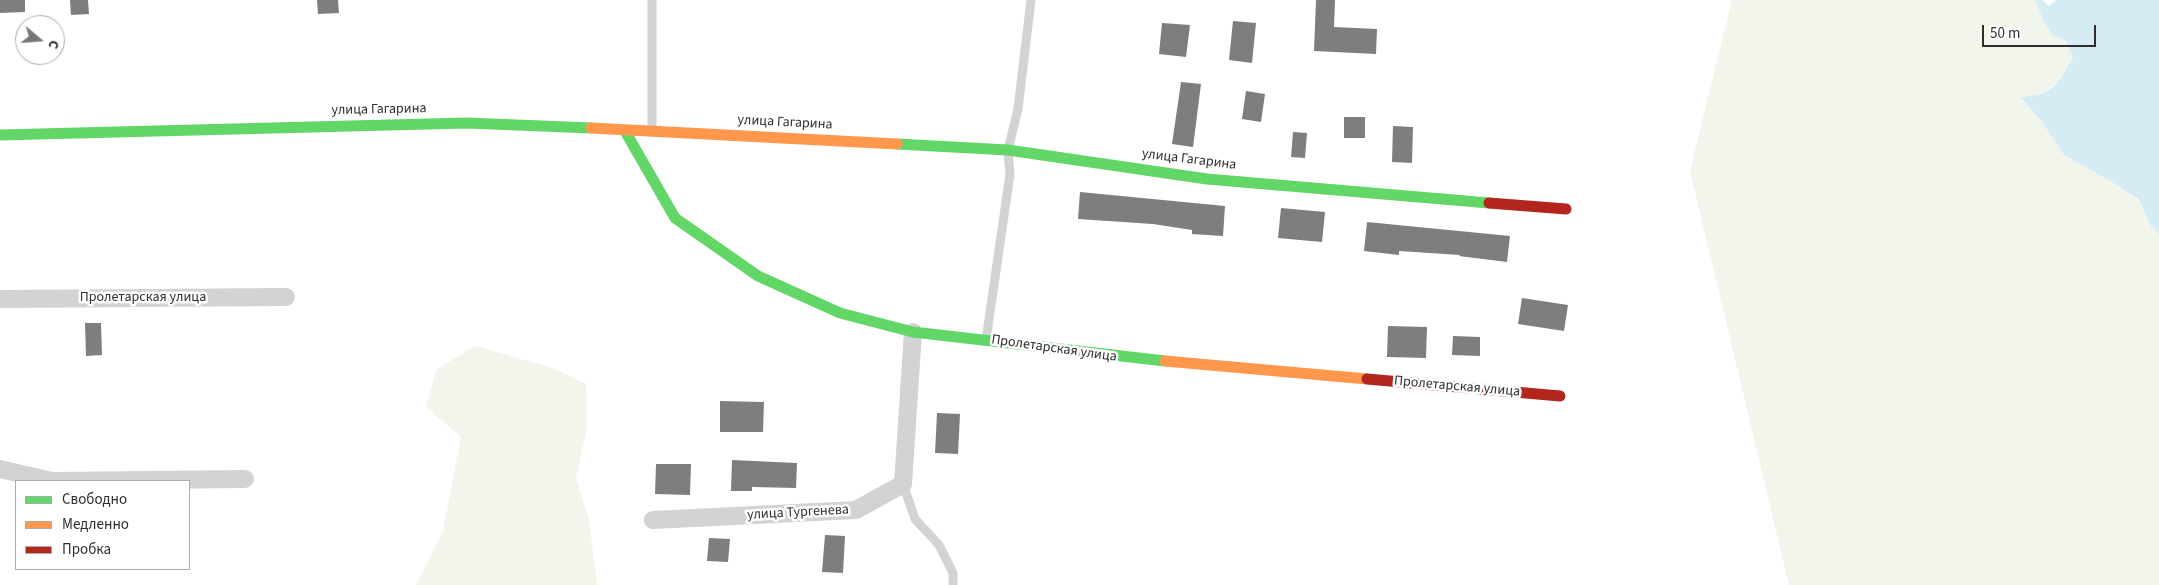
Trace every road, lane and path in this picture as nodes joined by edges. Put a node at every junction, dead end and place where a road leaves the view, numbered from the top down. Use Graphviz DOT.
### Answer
graph roads {
  1 [pos="652,0"];
  2 [pos="1031,0"];
  3 [pos="625,131"];
  4 [pos="652,131"];
  5 [pos="0,135"];
  6 [pos="1008,150"];
  7 [pos="1566,209"];
  8 [pos="286,297"];
  9 [pos="0,300"];
  10 [pos="913,332"];
  11 [pos="986,340"];
  12 [pos="1560,396"];
  13 [pos="0,469"];
  14 [pos="245,479"];
  15 [pos="48,480"];
  16 [pos="148,480"];
  17 [pos="903,484"];
  18 [pos="653,520"];
  19 [pos="953,585"];
  1 -- 4 [label="lane"];
  2 -- 6 [label="lane"];
  3 -- 4 [label="street, улица Гагарина"];
  3 -- 5 [label="street, улица Гагарина"];
  3 -- 10 [label="street, Пролетарская улица"];
  4 -- 6 [label="street, улица Гагарина"];
  6 -- 7 [label="street, улица Гагарина"];
  6 -- 11 [label="lane"];
  8 -- 9 [label="street, Пролетарская улица"];
  10 -- 11 [label="street, Пролетарская улица"];
  10 -- 17 [label="street"];
  11 -- 12 [label="street, Пролетарская улица"];
  13 -- 15 [label="street"];
  14 -- 16 [label="street"];
  17 -- 18 [label="street, улица Тургенева"];
  17 -- 19 [label="lane"];
}
